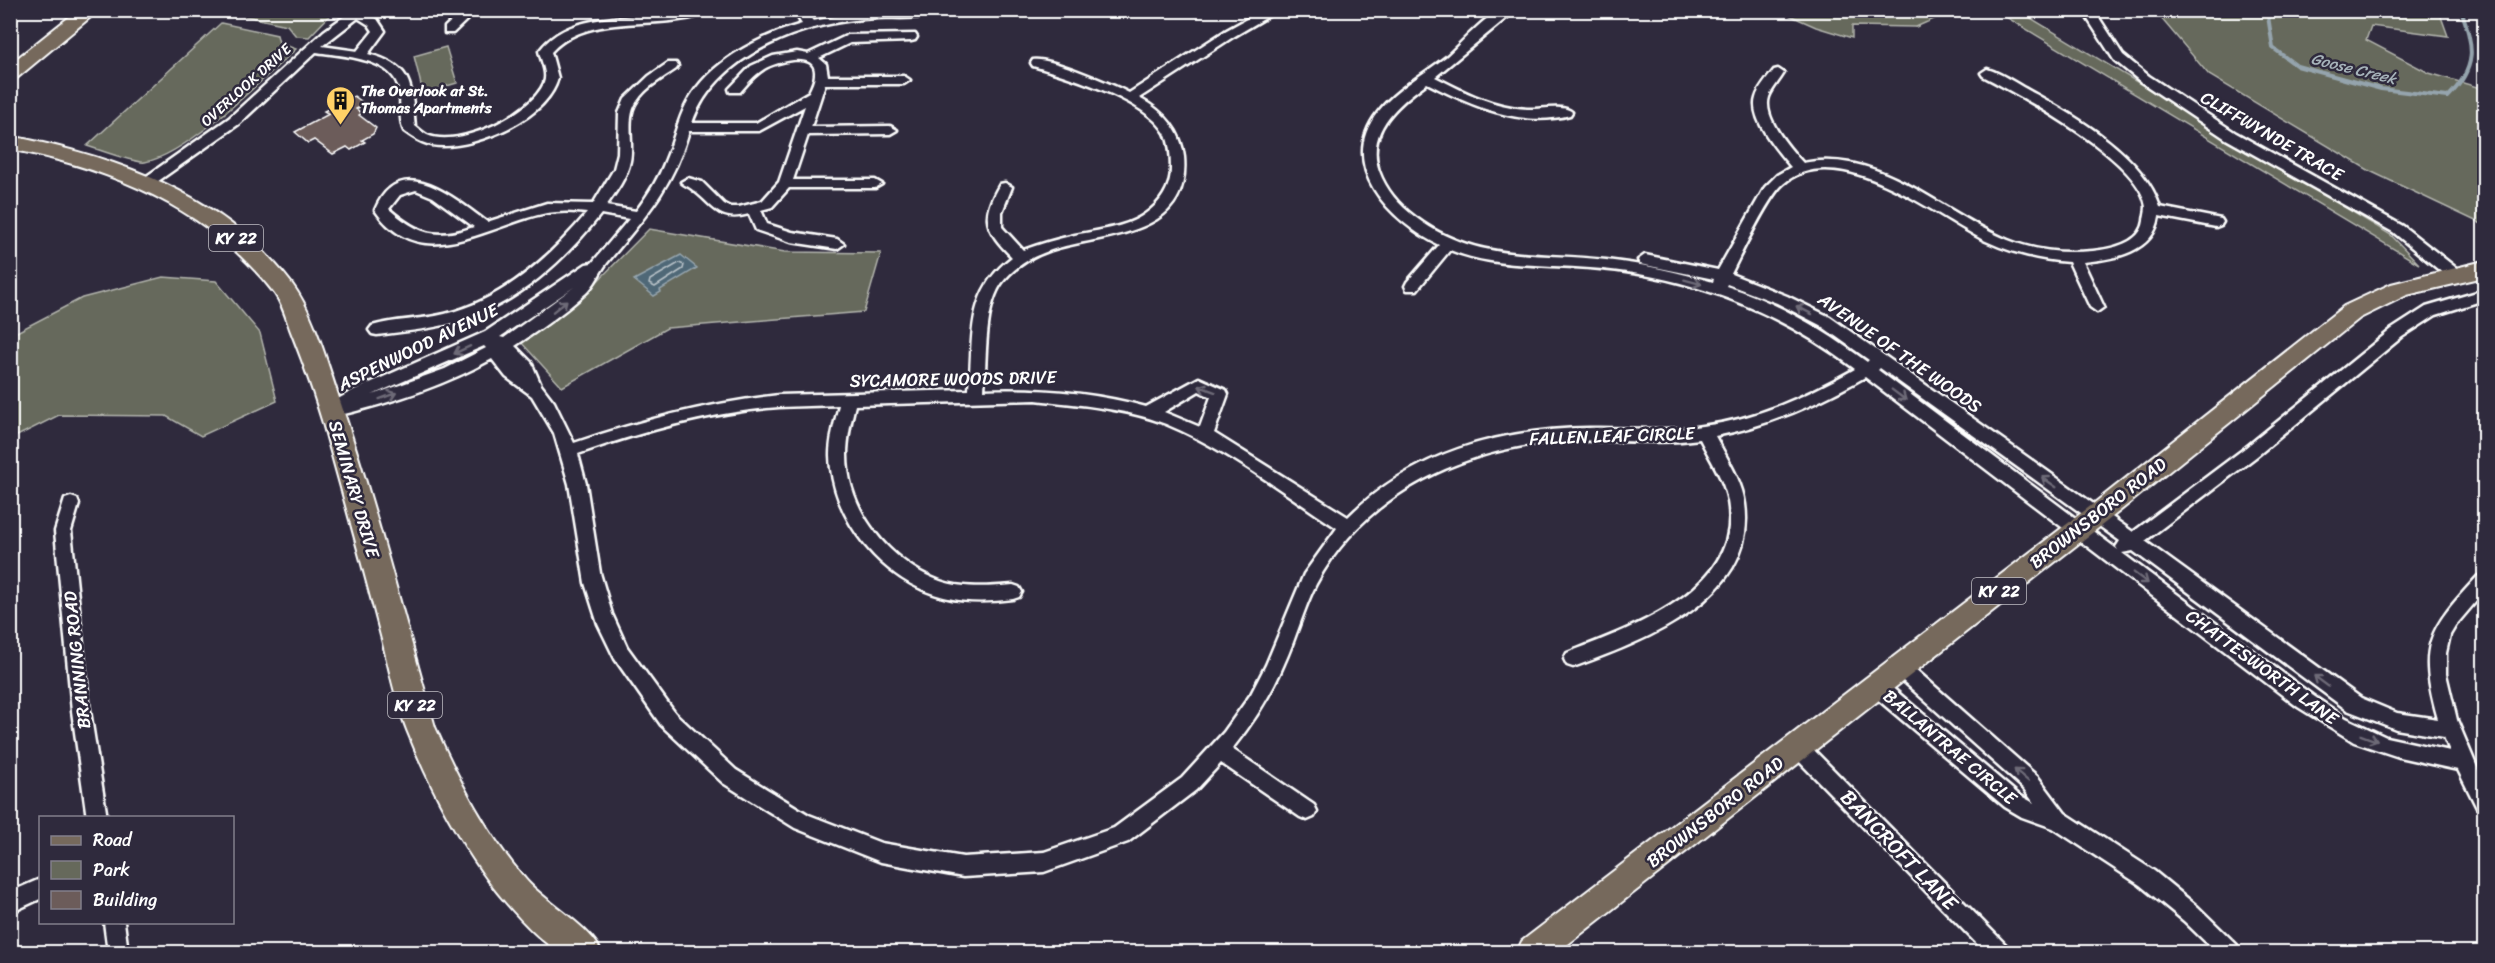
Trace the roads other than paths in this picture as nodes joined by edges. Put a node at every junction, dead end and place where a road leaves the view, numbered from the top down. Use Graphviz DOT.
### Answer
graph roads {
  1 [pos="90,10"];
  2 [pos="471,10"];
  3 [pos="704,10"];
  4 [pos="799,10"];
  5 [pos="943,10"];
  6 [pos="1509,10"];
  7 [pos="2088,10"];
  8 [pos="359,12"];
  9 [pos="1261,13"];
  10 [pos="810,26"];
  11 [pos="449,30"];
  12 [pos="911,37"];
  13 [pos="312,48"];
  14 [pos="359,57"];
  15 [pos="809,58"];
  16 [pos="1037,63"];
  17 [pos="672,66"];
  18 [pos="1778,73"];
  19 [pos="1987,73"];
  20 [pos="10,74"];
  21 [pos="1427,78"];
  22 [pos="820,80"];
  23 [pos="904,80"];
  24 [pos="735,89"];
  25 [pos="815,94"];
  26 [pos="1129,99"];
  27 [pos="1565,112"];
  28 [pos="684,127"];
  29 [pos="890,130"];
  30 [pos="803,131"];
  31 [pos="10,142"];
  32 [pos="1800,168"];
  33 [pos="149,181"];
  34 [pos="688,182"];
  35 [pos="785,184"];
  36 [pos="875,184"];
  37 [pos="1005,187"];
  38 [pos="595,209"];
  39 [pos="754,209"];
  40 [pos="2154,211"];
  41 [pos="639,216"];
  42 [pos="2216,222"];
  43 [pos="486,229"];
  44 [pos="1448,243"];
  45 [pos="837,244"];
  46 [pos="1021,257"];
  47 [pos="2074,258"];
  48 [pos="2484,269"];
  49 [pos="2454,275"];
  50 [pos="1720,283"];
  51 [pos="1412,286"];
  52 [pos="2484,295"];
  53 [pos="2097,307"];
  54 [pos="377,330"];
  55 [pos="495,344"];
  56 [pos="1882,360"];
  57 [pos="1866,370"];
  58 [pos="976,396"];
  59 [pos="848,400"];
  60 [pos="332,411"];
  61 [pos="1148,413"];
  62 [pos="1705,432"];
  63 [pos="1205,436"];
  64 [pos="569,451"];
  65 [pos="71,504"];
  66 [pos="2087,523"];
  67 [pos="1348,526"];
  68 [pos="2134,542"];
  69 [pos="2112,557"];
  70 [pos="2484,581"];
  71 [pos="1013,592"];
  72 [pos="2206,596"];
  73 [pos="2187,613"];
  74 [pos="1573,659"];
  75 [pos="1900,667"];
  76 [pos="1876,686"];
  77 [pos="2357,706"];
  78 [pos="2347,728"];
  79 [pos="2452,730"];
  80 [pos="1798,747"];
  81 [pos="1219,751"];
  82 [pos="2466,763"];
  83 [pos="2484,802"];
  84 [pos="1307,811"];
  85 [pos="97,816"];
  86 [pos="2058,820"];
  87 [pos="39,889"];
  88 [pos="10,903"];
  89 [pos="114,924"];
  90 [pos="118,952"];
  91 [pos="585,952"];
  92 [pos="1533,952"];
  93 [pos="1999,952"];
  94 [pos="2230,952"];
  1 -- 20 [label="main road"];
  2 -- 11 [label="street"];
  3 -- 14 [label="street"];
  4 -- 10 [label="street"];
  5 -- 10 [label="street, ASPENWOOD AVENUE"];
  6 -- 21 [label="street, AVENUE OF THE WOODS"];
  7 -- 49 [label="street, CLIFFWYNDE TRACE"];
  8 -- 13 [label="street, OVERLOOK DRIVE"];
  8 -- 14 [label="street"];
  9 -- 26 [label="street"];
  10 -- 28 [label="street, ASPENWOOD AVENUE"];
  12 -- 15 [label="street"];
  13 -- 14 [label="street"];
  13 -- 33 [label="street, OVERLOOK DRIVE"];
  15 -- 22 [label="street"];
  15 -- 24 [label="street"];
  16 -- 26 [label="street"];
  17 -- 38 [label="street"];
  18 -- 32 [label="street"];
  19 -- 40 [label="street"];
  21 -- 27 [label="street"];
  21 -- 44 [label="street, AVENUE OF THE WOODS"];
  22 -- 23 [label="street"];
  22 -- 25 [label="street"];
  25 -- 28 [label="street"];
  25 -- 30 [label="street"];
  26 -- 46 [label="street"];
  28 -- 41 [label="street, ASPENWOOD AVENUE"];
  29 -- 30 [label="street"];
  30 -- 35 [label="street"];
  31 -- 33 [label="main road, SEMINARY DRIVE / KY 22"];
  32 -- 47 [label="street"];
  32 -- 50 [label="street"];
  33 -- 60 [label="main road, SEMINARY DRIVE / KY 22"];
  34 -- 39 [label="street"];
  35 -- 36 [label="street"];
  35 -- 39 [label="street"];
  37 -- 46 [label="street"];
  38 -- 41 [label="street"];
  38 -- 43 [label="street"];
  38 -- 54 [label="street"];
  39 -- 45 [label="street"];
  40 -- 42 [label="street"];
  40 -- 47 [label="street"];
  41 -- 55 [label="street, ASPENWOOD AVENUE"];
  43 -- 43 [label="street"];
  44 -- 50 [label="street, AVENUE OF THE WOODS"];
  44 -- 51 [label="street"];
  46 -- 58 [label="street"];
  47 -- 53 [label="street"];
  48 -- 49 [label="main road, BROWNSBORO ROAD / KY 22"];
  49 -- 66 [label="main road, BROWNSBORO ROAD / KY 22"];
  56 -- 50 [label="street, AVENUE OF THE WOODS, one-way"];
  50 -- 57 [label="street, AVENUE OF THE WOODS"];
  52 -- 68 [label="street"];
  55 -- 60 [label="street, ASPENWOOD AVENUE"];
  55 -- 64 [label="street, FALLEN LEAF CIRCLE"];
  56 -- 57 [label="street, FALLEN LEAF CIRCLE"];
  66 -- 56 [label="street, AVENUE OF THE WOODS, one-way"];
  57 -- 62 [label="street, FALLEN LEAF CIRCLE"];
  57 -- 66 [label="street, AVENUE OF THE WOODS, one-way"];
  58 -- 59 [label="street, SYCAMORE WOODS DRIVE"];
  58 -- 61 [label="street, SYCAMORE WOODS DRIVE"];
  59 -- 64 [label="street, SYCAMORE WOODS DRIVE"];
  59 -- 71 [label="street"];
  60 -- 91 [label="main road, SEMINARY DRIVE / KY 22"];
  61 -- 63 [label="street, SYCAMORE WOODS DRIVE"];
  63 -- 61 [label="street, one-way"];
  62 -- 67 [label="street, FALLEN LEAF CIRCLE"];
  62 -- 74 [label="street"];
  63 -- 67 [label="street, SYCAMORE WOODS DRIVE"];
  64 -- 81 [label="street, FALLEN LEAF CIRCLE"];
  65 -- 85 [label="street, BRANNING ROAD"];
  66 -- 68 [label="street, CHATTESWORTH LANE"];
  66 -- 69 [label="street, CHATTESWORTH LANE"];
  66 -- 75 [label="main road, BROWNSBORO ROAD / KY 22"];
  67 -- 81 [label="street, FALLEN LEAF CIRCLE"];
  68 -- 69 [label="street"];
  68 -- 72 [label="street, CHATTESWORTH LANE"];
  69 -- 73 [label="street, CHATTESWORTH LANE, one-way"];
  70 -- 79 [label="street"];
  72 -- 73 [label="street"];
  77 -- 72 [label="street, CHATTESWORTH LANE, one-way"];
  73 -- 78 [label="street, CHATTESWORTH LANE"];
  75 -- 76 [label="main road, BROWNSBORO ROAD / KY 22"];
  86 -- 75 [label="street, BALLANTRAE CIRCLE, one-way"];
  76 -- 80 [label="main road, BROWNSBORO ROAD / KY 22"];
  76 -- 86 [label="street, BALLANTRAE CIRCLE"];
  77 -- 78 [label="street"];
  77 -- 79 [label="street, CHATTESWORTH LANE"];
  78 -- 82 [label="street, CHATTESWORTH LANE, one-way"];
  79 -- 82 [label="street"];
  80 -- 92 [label="main road, BROWNSBORO ROAD / KY 22"];
  80 -- 93 [label="street, BANCROFT LANE"];
  81 -- 84 [label="street"];
  82 -- 83 [label="street"];
  86 -- 94 [label="street, BALLANTRAE CIRCLE"];
  87 -- 88 [label="street"];
  89 -- 90 [label="street"];
}
